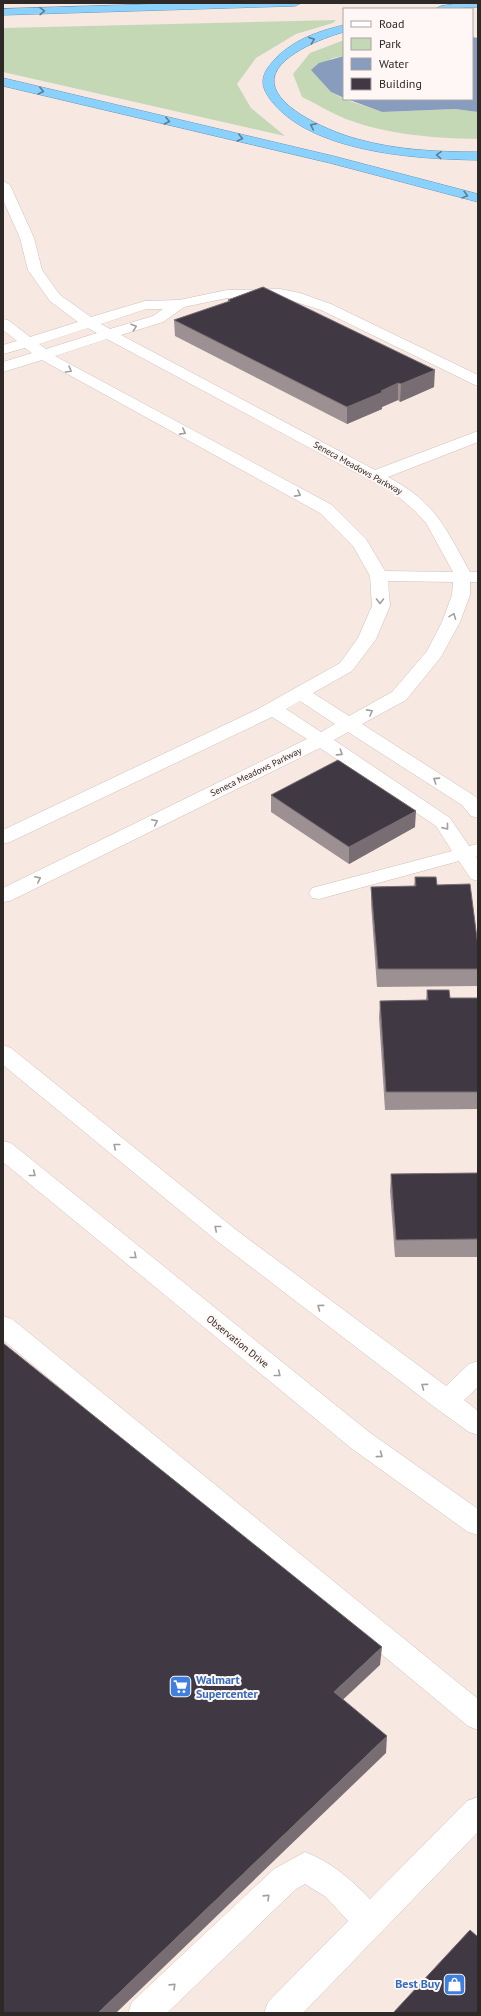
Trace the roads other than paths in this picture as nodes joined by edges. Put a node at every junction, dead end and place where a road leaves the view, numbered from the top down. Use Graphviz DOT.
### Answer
graph roads {
  1 [pos="295,3"];
  2 [pos="478,4"];
  3 [pos="448,8"];
  4 [pos="3,12"];
  5 [pos="343,28"];
  6 [pos="3,82"];
  7 [pos="478,156"];
  8 [pos="333,160"];
  9 [pos="470,183"];
  10 [pos="3,185"];
  11 [pos="478,198"];
  12 [pos="179,304"];
  13 [pos="88,322"];
  14 [pos="3,323"];
  15 [pos="110,335"];
  16 [pos="26,341"];
  17 [pos="3,350"];
  18 [pos="44,355"];
  19 [pos="3,367"];
  20 [pos="478,381"];
  21 [pos="478,436"];
  22 [pos="375,476"];
  23 [pos="379,576"];
  24 [pos="470,577"];
  25 [pos="300,693"];
  26 [pos="272,708"];
  27 [pos="348,725"];
  28 [pos="321,740"];
  29 [pos="478,812"];
  30 [pos="3,838"];
  31 [pos="472,852"];
  32 [pos="478,875"];
  33 [pos="319,893"];
  34 [pos="3,896"];
  35 [pos="3,1053"];
  36 [pos="3,1149"];
  37 [pos="3,1326"];
  38 [pos="478,1371"];
  39 [pos="446,1402"];
  40 [pos="478,1425"];
  41 [pos="478,1524"];
  42 [pos="478,1717"];
  43 [pos="478,1811"];
  44 [pos="370,1921"];
  45 [pos="144,2013"];
  46 [pos="280,2013"];
  4 -- 1 [label="highway, one-way"];
  2 -- 3 [label="highway"];
  7 -- 5 [label="highway, one-way"];
  6 -- 8 [label="highway, one-way"];
  8 -- 9 [label="highway"];
  8 -- 11 [label="highway, one-way"];
  10 -- 13 [label="street, Seneca Meadows Parkway"];
  12 -- 13 [label="street"];
  15 -- 12 [label="street, one-way"];
  12 -- 20 [label="street"];
  13 -- 15 [label="street, Seneca Meadows Parkway"];
  13 -- 16 [label="street"];
  14 -- 16 [label="street"];
  15 -- 18 [label="street"];
  15 -- 22 [label="street, Seneca Meadows Parkway"];
  16 -- 17 [label="street"];
  16 -- 18 [label="street"];
  18 -- 19 [label="street"];
  18 -- 23 [label="street, one-way"];
  21 -- 22 [label="street"];
  22 -- 24 [label="street, Seneca Meadows Parkway"];
  23 -- 24 [label="street"];
  23 -- 25 [label="street, one-way"];
  27 -- 24 [label="street, Seneca Meadows Parkway, one-way"];
  25 -- 26 [label="street"];
  25 -- 27 [label="street"];
  26 -- 28 [label="street"];
  26 -- 30 [label="street"];
  27 -- 28 [label="street, Seneca Meadows Parkway"];
  29 -- 27 [label="street, one-way"];
  28 -- 31 [label="street, one-way"];
  34 -- 28 [label="street, Seneca Meadows Parkway, one-way"];
  31 -- 32 [label="street"];
  31 -- 33 [label="street"];
  39 -- 35 [label="street, one-way"];
  36 -- 41 [label="street, Observation Drive, one-way"];
  37 -- 42 [label="street"];
  38 -- 39 [label="street"];
  39 -- 40 [label="street"];
  43 -- 44 [label="street"];
  45 -- 44 [label="street, one-way"];
  44 -- 46 [label="street"];
}
